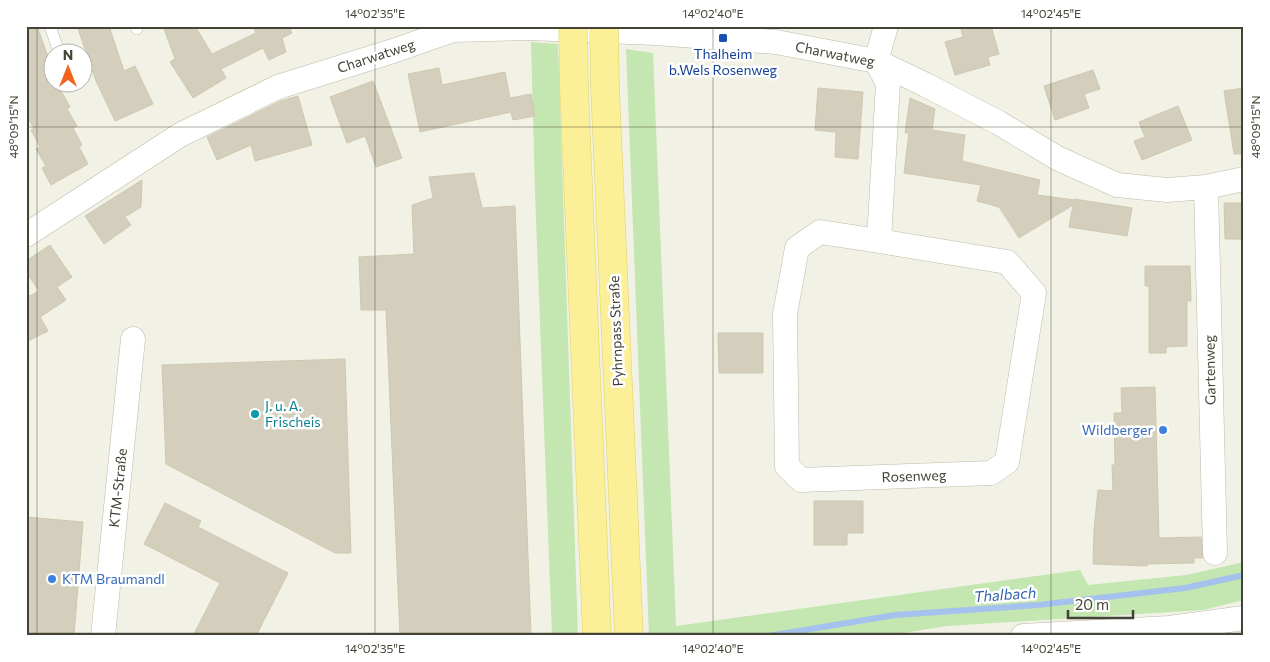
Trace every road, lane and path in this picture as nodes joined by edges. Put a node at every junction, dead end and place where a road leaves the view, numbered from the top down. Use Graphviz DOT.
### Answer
graph roads {
  1 [pos="50,26"];
  2 [pos="573,26"];
  3 [pos="604,26"];
  4 [pos="886,26"];
  5 [pos="453,28"];
  6 [pos="56,42"];
  7 [pos="876,60"];
  8 [pos="1244,179"];
  9 [pos="1206,186"];
  10 [pos="28,230"];
  11 [pos="879,241"];
  12 [pos="133,339"];
  13 [pos="1215,553"];
  14 [pos="1232,625"];
  15 [pos="103,636"];
  16 [pos="597,636"];
  17 [pos="629,636"];
  18 [pos="1023,636"];
  1 -- 6 [label="lane"];
  2 -- 16 [label="main road, bridge"];
  3 -- 17 [label="main road, Pyhrnpass Straße, bridge"];
  4 -- 7 [label="street"];
  5 -- 7 [label="street, Charwatweg"];
  5 -- 10 [label="street, Charwatweg"];
  7 -- 9 [label="street, Charwatweg"];
  7 -- 11 [label="street"];
  8 -- 9 [label="street, Charwatweg"];
  9 -- 13 [label="street, Gartenweg"];
  11 -- 11 [label="street, Rosenweg"];
  12 -- 15 [label="street, KTM-Straße"];
  14 -- 18 [label="street"];
}
